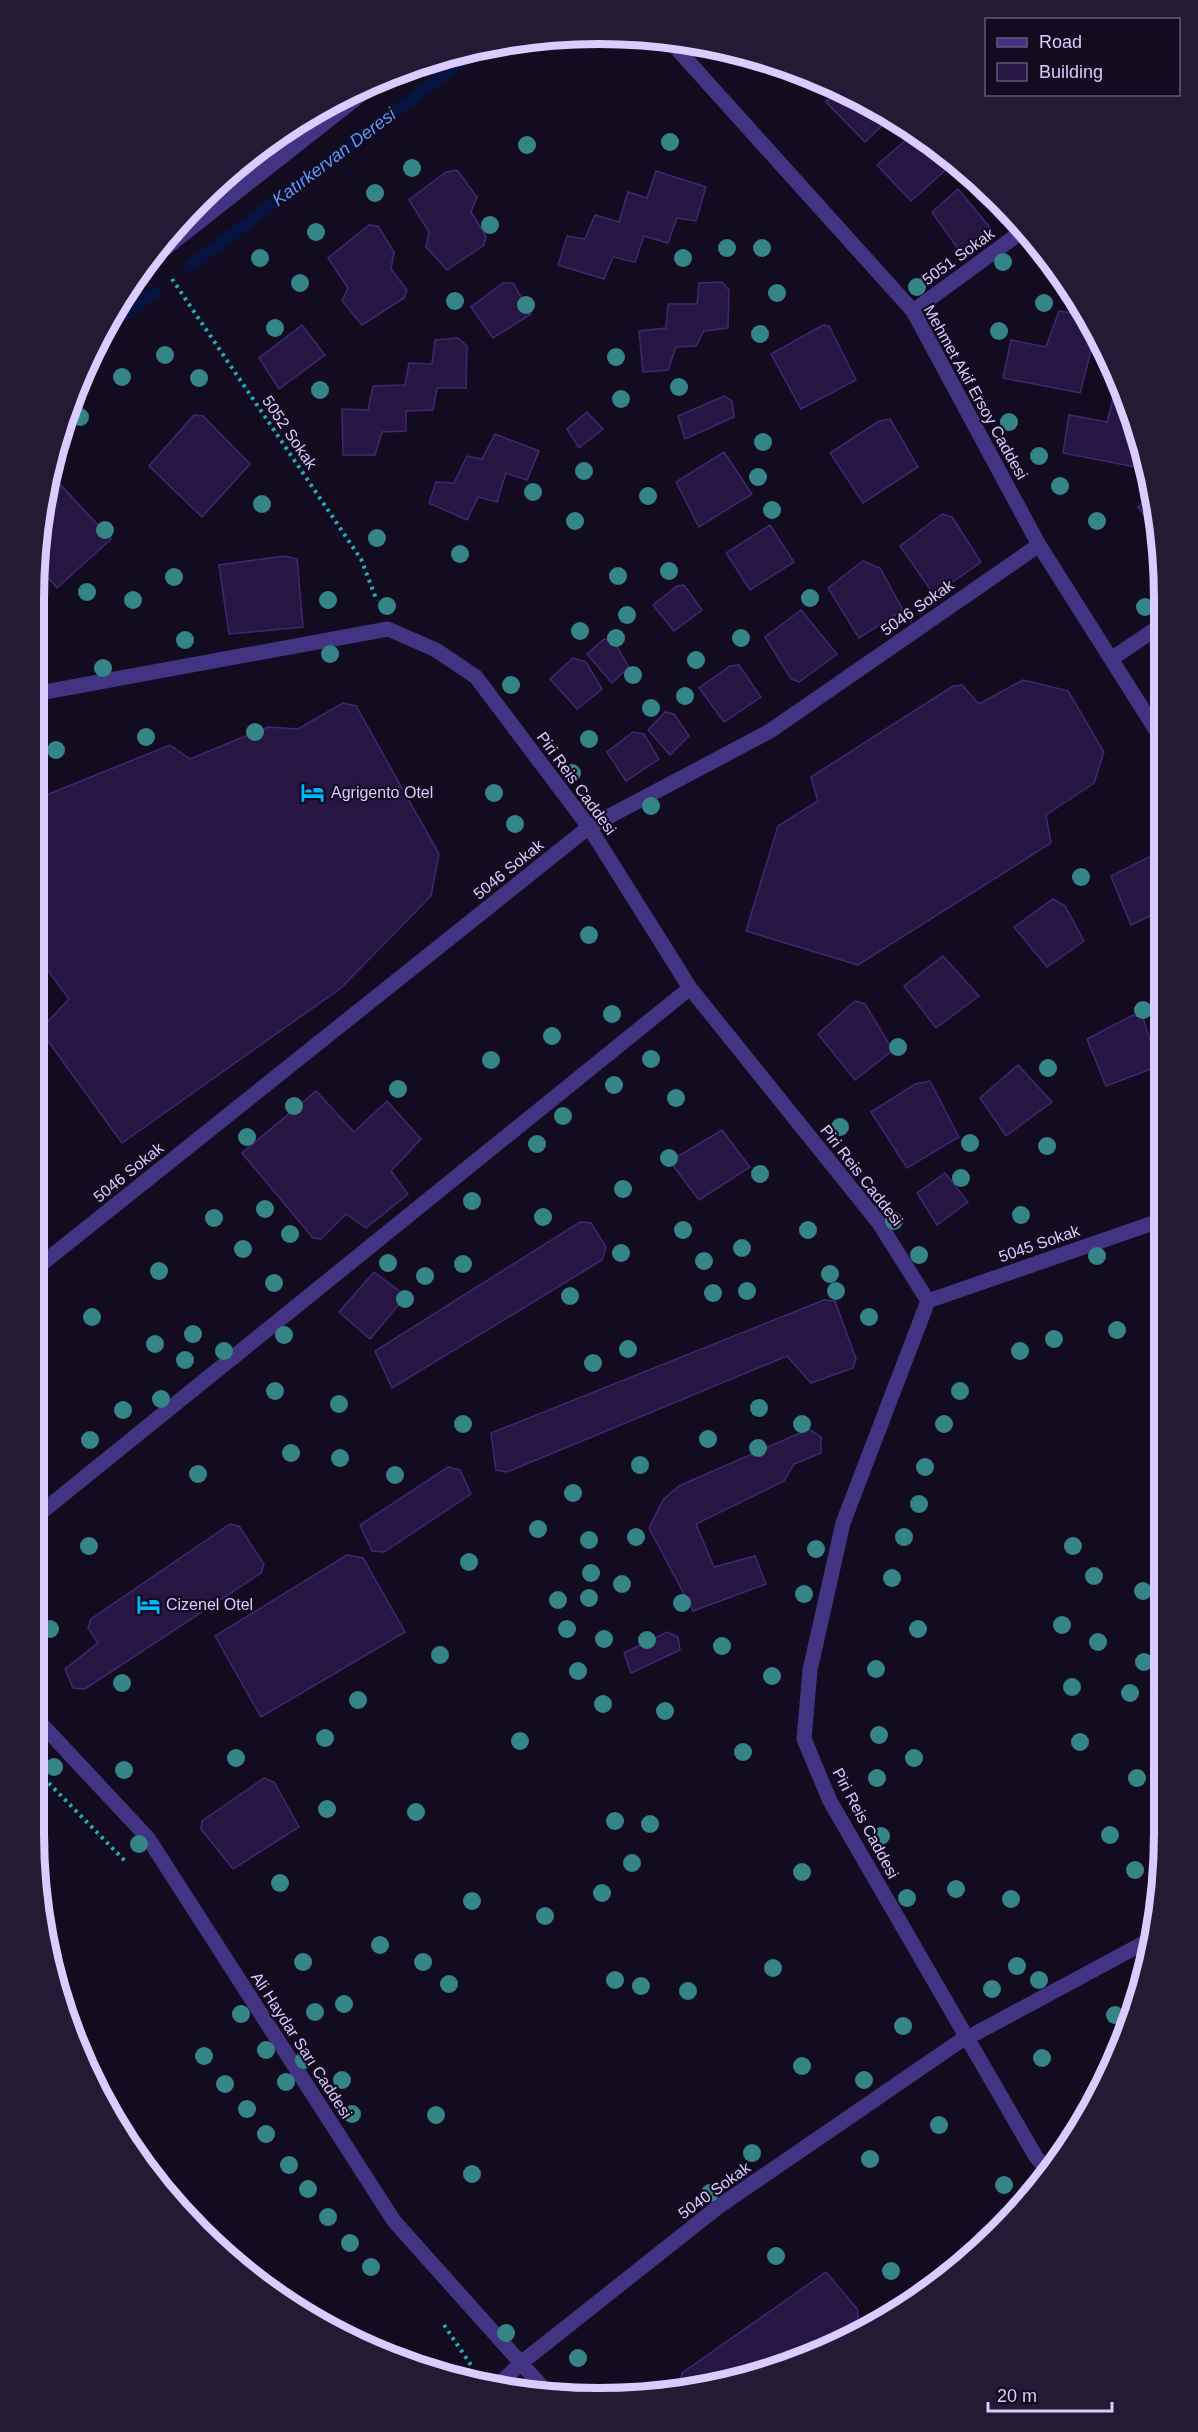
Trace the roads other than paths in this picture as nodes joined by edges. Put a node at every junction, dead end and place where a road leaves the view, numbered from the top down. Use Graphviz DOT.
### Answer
graph roads {
  1 [pos="677,49"];
  2 [pos="352,102"];
  3 [pos="1018,234"];
  4 [pos="174,242"];
  5 [pos="913,311"];
  6 [pos="1039,545"];
  7 [pos="1154,630"];
  8 [pos="1111,659"];
  9 [pos="44,692"];
  10 [pos="1154,727"];
  11 [pos="589,826"];
  12 [pos="690,988"];
  13 [pos="1154,1223"];
  14 [pos="44,1262"];
  15 [pos="928,1301"];
  16 [pos="44,1510"];
  17 [pos="44,1727"];
  18 [pos="1144,1943"];
  19 [pos="966,2037"];
  20 [pos="1044,2166"];
  21 [pos="521,2363"];
  22 [pos="503,2380"];
  23 [pos="541,2385"];
  1 -- 5 [label="street, Mehmet Akif Ersoy Caddesi"];
  2 -- 4 [label="street"];
  3 -- 5 [label="street, 5051 Sokak"];
  5 -- 6 [label="street, Mehmet Akif Ersoy Caddesi"];
  6 -- 8 [label="street, Mehmet Akif Ersoy Caddesi"];
  6 -- 11 [label="street, 5046 Sokak"];
  7 -- 8 [label="street"];
  8 -- 10 [label="street, Mehmet Akif Ersoy Caddesi"];
  9 -- 11 [label="street, Piri Reis Caddesi"];
  11 -- 12 [label="street, Piri Reis Caddesi"];
  11 -- 14 [label="street, 5046 Sokak"];
  12 -- 15 [label="street, Piri Reis Caddesi"];
  12 -- 16 [label="street"];
  13 -- 15 [label="street, 5045 Sokak"];
  15 -- 19 [label="street, Piri Reis Caddesi"];
  17 -- 21 [label="street, Ali Haydar Sarı Caddesi"];
  18 -- 19 [label="street, 5040 Sokak"];
  19 -- 20 [label="street, Piri Reis Caddesi"];
  19 -- 21 [label="street, 5040 Sokak"];
  21 -- 22 [label="street, 5040 Sokak"];
  21 -- 23 [label="street, Ali Haydar Sarı Caddesi"];
}
